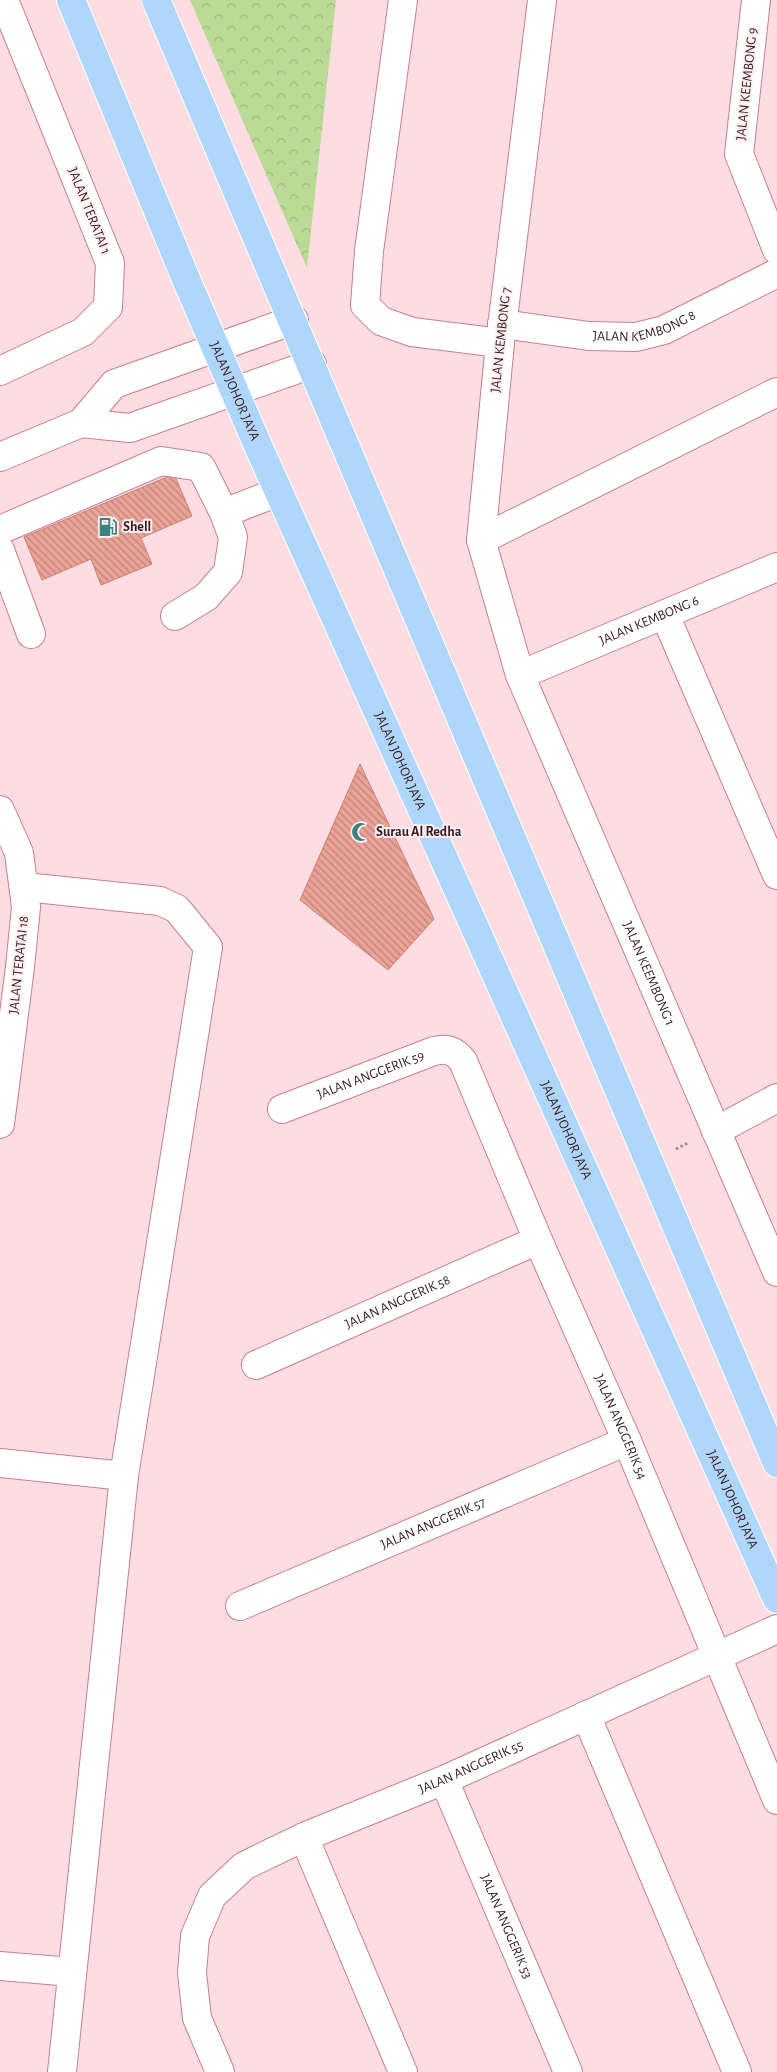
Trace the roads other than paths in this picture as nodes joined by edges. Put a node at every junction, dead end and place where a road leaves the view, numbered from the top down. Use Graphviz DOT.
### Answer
graph roads {
  1 [pos="4,0"];
  2 [pos="71,0"];
  3 [pos="156,0"];
  4 [pos="403,0"];
  5 [pos="542,0"];
  6 [pos="756,0"];
  7 [pos="777,250"];
  8 [pos="777,274"];
  9 [pos="294,320"];
  10 [pos="501,333"];
  11 [pos="216,348"];
  12 [pos="312,364"];
  13 [pos="0,370"];
  14 [pos="234,391"];
  15 [pos="777,392"];
  16 [pos="81,423"];
  17 [pos="0,457"];
  18 [pos="278,492"];
  19 [pos="224,513"];
  20 [pos="0,530"];
  21 [pos="480,540"];
  22 [pos="0,550"];
  23 [pos="777,568"];
  24 [pos="665,614"];
  25 [pos="175,616"];
  26 [pos="31,634"];
  27 [pos="520,675"];
  28 [pos="0,810"];
  29 [pos="777,875"];
  30 [pos="25,887"];
  31 [pos="10,966"];
  32 [pos="458,1055"];
  33 [pos="777,1098"];
  34 [pos="282,1109"];
  35 [pos="0,1124"];
  36 [pos="716,1131"];
  37 [pos="538,1240"];
  38 [pos="777,1272"];
  39 [pos="256,1365"];
  40 [pos="627,1441"];
  41 [pos="0,1463"];
  42 [pos="777,1463"];
  43 [pos="124,1476"];
  44 [pos="777,1599"];
  45 [pos="240,1606"];
  46 [pos="777,1629"];
  47 [pos="716,1656"];
  48 [pos="586,1715"];
  49 [pos="444,1780"];
  50 [pos="777,1800"];
  51 [pos="304,1837"];
  52 [pos="0,1966"];
  53 [pos="72,1972"];
  54 [pos="62,2072"];
  55 [pos="220,2072"];
  56 [pos="403,2072"];
  57 [pos="568,2072"];
  58 [pos="737,2072"];
  1 -- 13 [label="street, JALAN TERATAI 1"];
  2 -- 11 [label="main road, JALAN JOHOR JAYA"];
  3 -- 9 [label="main road"];
  4 -- 10 [label="street, JALAN KEMBONG 8"];
  5 -- 10 [label="street, JALAN KEMBONG 7"];
  6 -- 7 [label="street, JALAN KEEMBONG 9"];
  8 -- 10 [label="street, JALAN KEMBONG 8"];
  9 -- 11 [label="street"];
  9 -- 12 [label="main road"];
  10 -- 21 [label="street, JALAN KEMBONG 7"];
  11 -- 14 [label="main road, JALAN JOHOR JAYA"];
  11 -- 16 [label="street"];
  12 -- 14 [label="street"];
  12 -- 42 [label="main road"];
  14 -- 16 [label="street"];
  14 -- 18 [label="main road, JALAN JOHOR JAYA"];
  15 -- 21 [label="street"];
  16 -- 17 [label="street"];
  18 -- 19 [label="street"];
  18 -- 44 [label="main road, JALAN JOHOR JAYA"];
  19 -- 20 [label="street"];
  19 -- 25 [label="street"];
  21 -- 27 [label="street, JALAN KEMBONG 7"];
  22 -- 26 [label="street"];
  23 -- 24 [label="street, JALAN KEMBONG 6"];
  24 -- 27 [label="street, JALAN KEMBONG 6"];
  24 -- 29 [label="street"];
  27 -- 36 [label="street, JALAN KEEMBONG 1"];
  28 -- 30 [label="street, JALAN TERATAI 18"];
  30 -- 31 [label="street, JALAN TERATAI 18"];
  30 -- 43 [label="street"];
  31 -- 35 [label="street, JALAN TERATAI 18"];
  32 -- 34 [label="street, JALAN ANGGERIK 59"];
  32 -- 37 [label="street, JALAN ANGGERIK 54"];
  33 -- 36 [label="street"];
  36 -- 38 [label="street, JALAN KEEMBONG 1"];
  37 -- 39 [label="street, JALAN ANGGERIK 58"];
  37 -- 40 [label="street, JALAN ANGGERIK 54"];
  40 -- 45 [label="street, JALAN ANGGERIK 57"];
  40 -- 47 [label="street, JALAN ANGGERIK 54"];
  41 -- 43 [label="street"];
  43 -- 53 [label="street"];
  46 -- 47 [label="street, JALAN ANGGERIK 55"];
  47 -- 48 [label="street, JALAN ANGGERIK 55"];
  47 -- 50 [label="street, JALAN ANGGERIK 54"];
  48 -- 49 [label="street, JALAN ANGGERIK 55"];
  48 -- 58 [label="street"];
  49 -- 51 [label="street, JALAN ANGGERIK 55"];
  49 -- 57 [label="street, JALAN ANGGERIK 53"];
  51 -- 55 [label="street, JALAN ANGGERIK 55"];
  51 -- 56 [label="street"];
  52 -- 53 [label="street"];
  53 -- 54 [label="street"];
}
